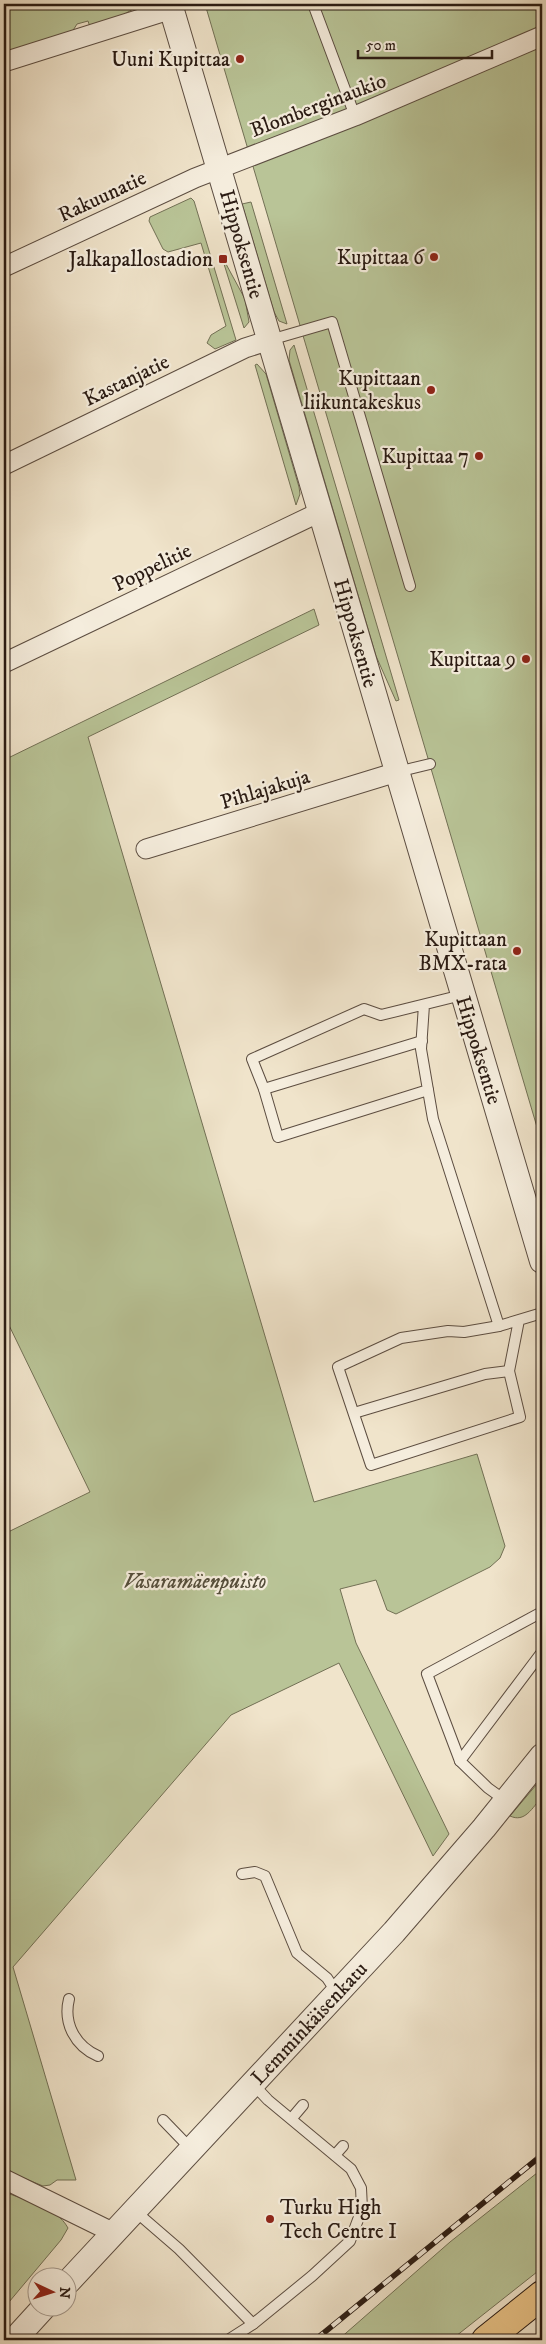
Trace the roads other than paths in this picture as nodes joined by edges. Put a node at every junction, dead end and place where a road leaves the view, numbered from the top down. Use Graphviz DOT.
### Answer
graph roads {
  1 [pos="313,4"];
  2 [pos="171,6"];
  3 [pos="542,36"];
  4 [pos="4,62"];
  5 [pos="355,116"];
  6 [pos="220,168"];
  7 [pos="4,267"];
  8 [pos="270,340"];
  9 [pos="4,465"];
  10 [pos="320,512"];
  11 [pos="410,586"];
  12 [pos="4,663"];
  13 [pos="430,764"];
  14 [pos="397,772"];
  15 [pos="146,849"];
  16 [pos="462,995"];
  17 [pos="424,1005"];
  18 [pos="422,1041"];
  19 [pos="264,1089"];
  20 [pos="428,1090"];
  21 [pos="542,1261"];
  22 [pos="542,1313"];
  23 [pos="519,1320"];
  24 [pos="499,1326"];
  25 [pos="509,1371"];
  26 [pos="354,1413"];
  27 [pos="542,1612"];
  28 [pos="542,1652"];
  29 [pos="542,1756"];
  30 [pos="460,1761"];
  31 [pos="506,1801"];
  32 [pos="242,1874"];
  33 [pos="337,1994"];
  34 [pos="69,1999"];
  35 [pos="98,2056"];
  36 [pos="252,2084"];
  37 [pos="302,2105"];
  38 [pos="292,2118"];
  39 [pos="163,2120"];
  40 [pos="344,2146"];
  41 [pos="192,2150"];
  42 [pos="335,2155"];
  43 [pos="4,2179"];
  44 [pos="135,2211"];
  45 [pos="114,2233"];
  46 [pos="78,2271"];
  47 [pos="542,2295"];
  48 [pos="36,2316"];
  49 [pos="253,2324"];
  50 [pos="14,2340"];
  51 [pos="228,2340"];
  52 [pos="486,2340"];
  1 -- 5 [label="lane"];
  2 -- 4 [label="street"];
  2 -- 6 [label="street, Hippoksentie"];
  3 -- 5 [label="street, Blomberginaukio"];
  5 -- 6 [label="street, Blomberginaukio"];
  6 -- 7 [label="street, Rakuunatie"];
  6 -- 8 [label="street, Hippoksentie"];
  8 -- 9 [label="street, Kastanjatie"];
  8 -- 10 [label="street, Hippoksentie"];
  8 -- 11 [label="lane"];
  10 -- 12 [label="street, Poppelitie"];
  10 -- 14 [label="street, Hippoksentie"];
  13 -- 14 [label="lane"];
  14 -- 15 [label="street, Pihlajakuja"];
  14 -- 16 [label="street, Hippoksentie"];
  16 -- 17 [label="lane"];
  16 -- 21 [label="street, Hippoksentie"];
  17 -- 18 [label="lane"];
  17 -- 19 [label="lane"];
  18 -- 19 [label="lane"];
  18 -- 20 [label="lane"];
  19 -- 20 [label="lane"];
  20 -- 24 [label="lane"];
  22 -- 23 [label="lane"];
  23 -- 24 [label="lane"];
  23 -- 25 [label="lane"];
  24 -- 26 [label="lane"];
  25 -- 26 [label="lane"];
  25 -- 26 [label="lane"];
  27 -- 30 [label="lane"];
  28 -- 30 [label="lane"];
  29 -- 31 [label="street, Lemminkäisenkatu"];
  30 -- 31 [label="lane"];
  31 -- 33 [label="street, Lemminkäisenkatu"];
  32 -- 33 [label="lane"];
  33 -- 36 [label="street, Lemminkäisenkatu"];
  34 -- 35 [label="lane"];
  36 -- 38 [label="lane"];
  36 -- 41 [label="street, Lemminkäisenkatu"];
  37 -- 38 [label="lane"];
  38 -- 42 [label="lane"];
  39 -- 41 [label="lane"];
  40 -- 42 [label="lane"];
  41 -- 44 [label="street, Lemminkäisenkatu"];
  42 -- 49 [label="lane"];
  43 -- 45 [label="street"];
  44 -- 45 [label="street, Lemminkäisenkatu"];
  44 -- 49 [label="lane"];
  45 -- 46 [label="street, Lemminkäisenkatu"];
  47 -- 52 [label="highway"];
  48 -- 50 [label="street"];
  49 -- 51 [label="lane"];
}
